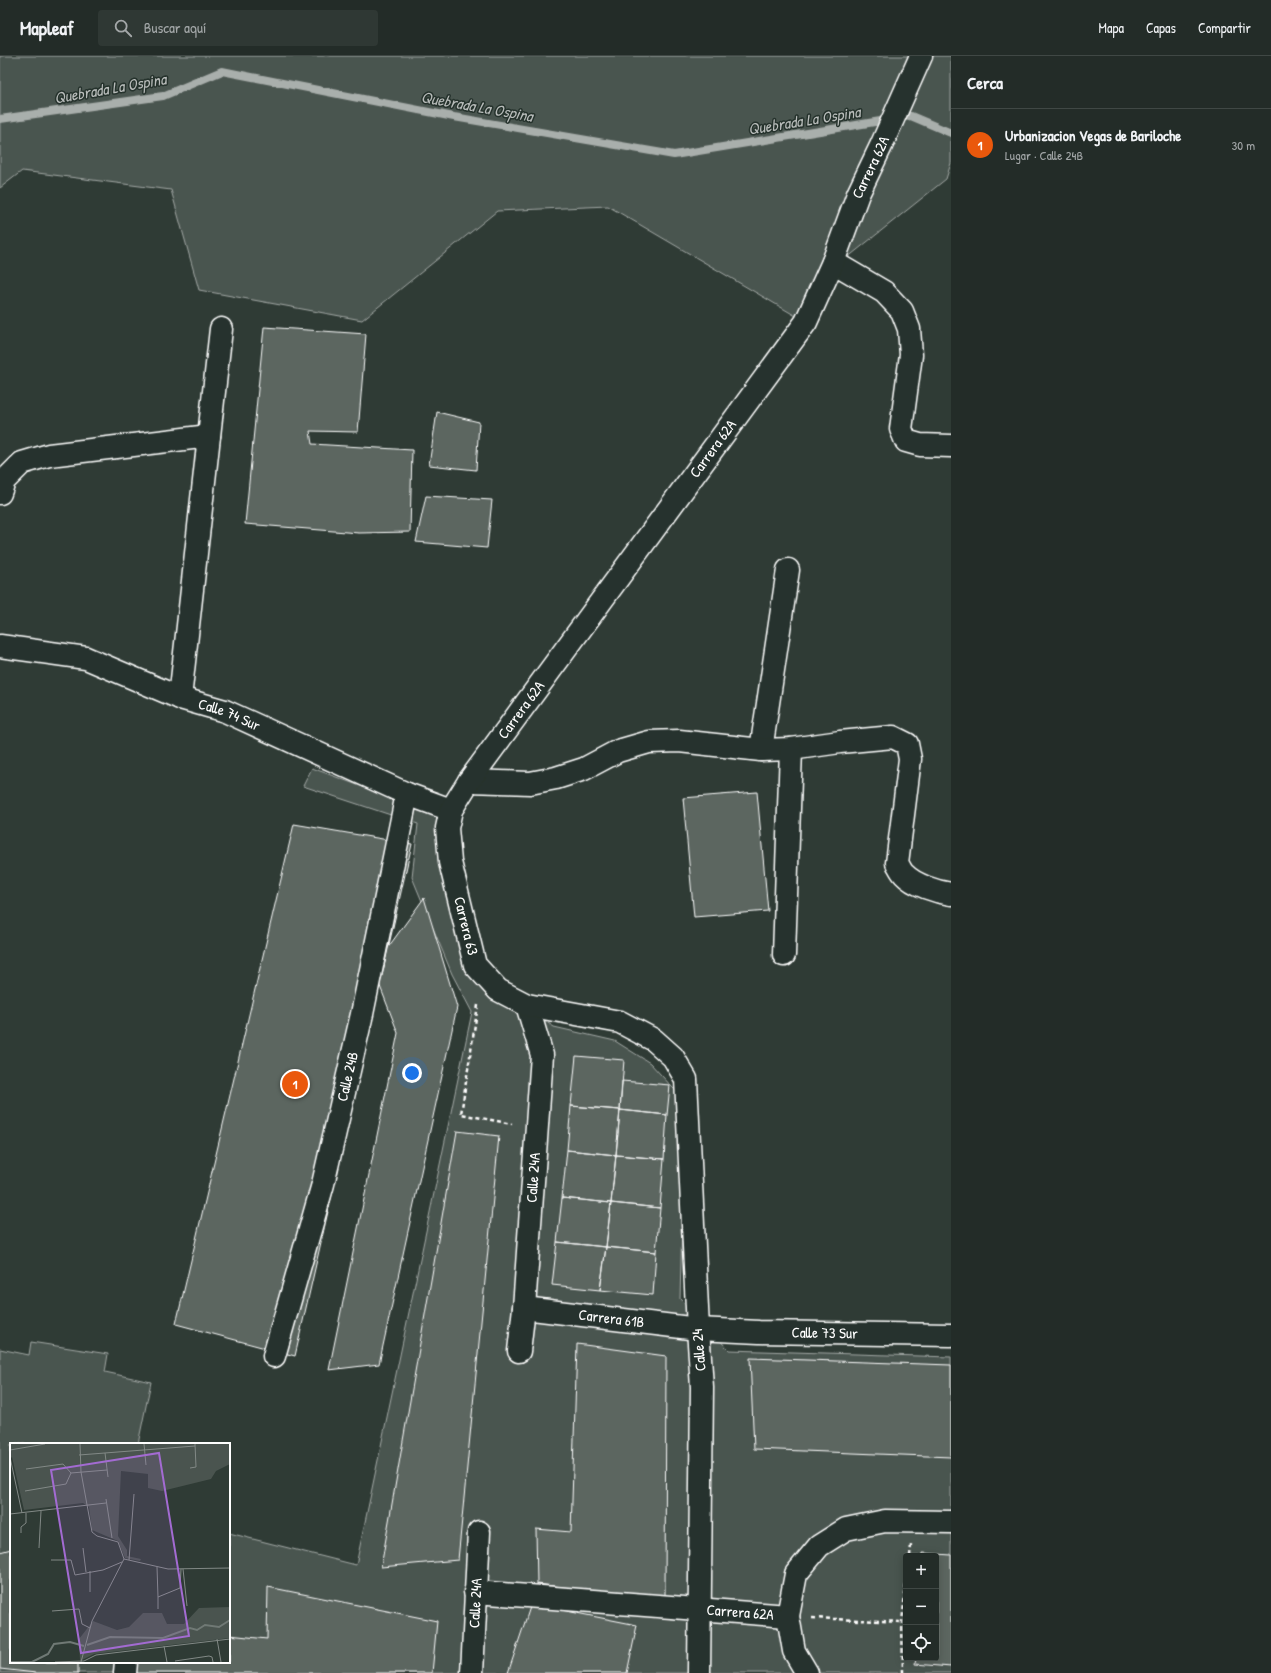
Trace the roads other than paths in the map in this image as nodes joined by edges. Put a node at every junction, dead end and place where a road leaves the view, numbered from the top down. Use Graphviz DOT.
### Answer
graph roads {
  1 [pos="921,56"];
  2 [pos="833,262"];
  3 [pos="221,329"];
  4 [pos="209,436"];
  5 [pos="951,446"];
  6 [pos="0,493"];
  7 [pos="788,570"];
  8 [pos="0,646"];
  9 [pos="180,698"];
  10 [pos="791,749"];
  11 [pos="761,750"];
  12 [pos="470,781"];
  13 [pos="407,794"];
  14 [pos="451,810"];
  15 [pos="951,894"];
  16 [pos="784,955"];
  17 [pos="527,1005"];
  18 [pos="654,1040"];
  19 [pos="524,1308"];
  20 [pos="698,1329"];
  21 [pos="951,1334"];
  22 [pos="519,1351"];
  23 [pos="274,1356"];
  24 [pos="951,1522"];
  25 [pos="479,1532"];
  26 [pos="475,1592"];
  27 [pos="700,1610"];
  28 [pos="788,1616"];
  29 [pos="126,1663"];
  30 [pos="125,1673"];
  31 [pos="472,1673"];
  32 [pos="699,1673"];
  33 [pos="807,1673"];
  1 -- 2 [label="street, Carrera 62A"];
  2 -- 5 [label="street"];
  2 -- 12 [label="street, Carrera 62A"];
  3 -- 4 [label="street"];
  4 -- 6 [label="street"];
  4 -- 9 [label="street"];
  7 -- 11 [label="street"];
  8 -- 9 [label="street, Calle 74 Sur"];
  9 -- 13 [label="street, Calle 74 Sur"];
  10 -- 11 [label="street"];
  10 -- 15 [label="street"];
  10 -- 16 [label="street"];
  11 -- 12 [label="street"];
  12 -- 14 [label="street, Carrera 62A"];
  13 -- 14 [label="street, Calle 74 Sur"];
  13 -- 23 [label="street, Calle 24B"];
  14 -- 17 [label="street, Carrera 63"];
  17 -- 18 [label="street, Carrera 63"];
  17 -- 19 [label="street, Calle 24A"];
  18 -- 20 [label="street, Calle 24"];
  19 -- 20 [label="street, Carrera 61B"];
  19 -- 22 [label="street, Calle 24A"];
  20 -- 21 [label="street, Calle 73 Sur"];
  20 -- 27 [label="street, Calle 24"];
  24 -- 28 [label="street, Carrera 62A"];
  25 -- 26 [label="street, Calle 24A"];
  26 -- 27 [label="street, Carrera 62A"];
  26 -- 31 [label="street, Calle 24A"];
  27 -- 28 [label="street, Carrera 62A"];
  27 -- 32 [label="street, Calle 24"];
  28 -- 33 [label="street"];
  29 -- 30 [label="street"];
}
